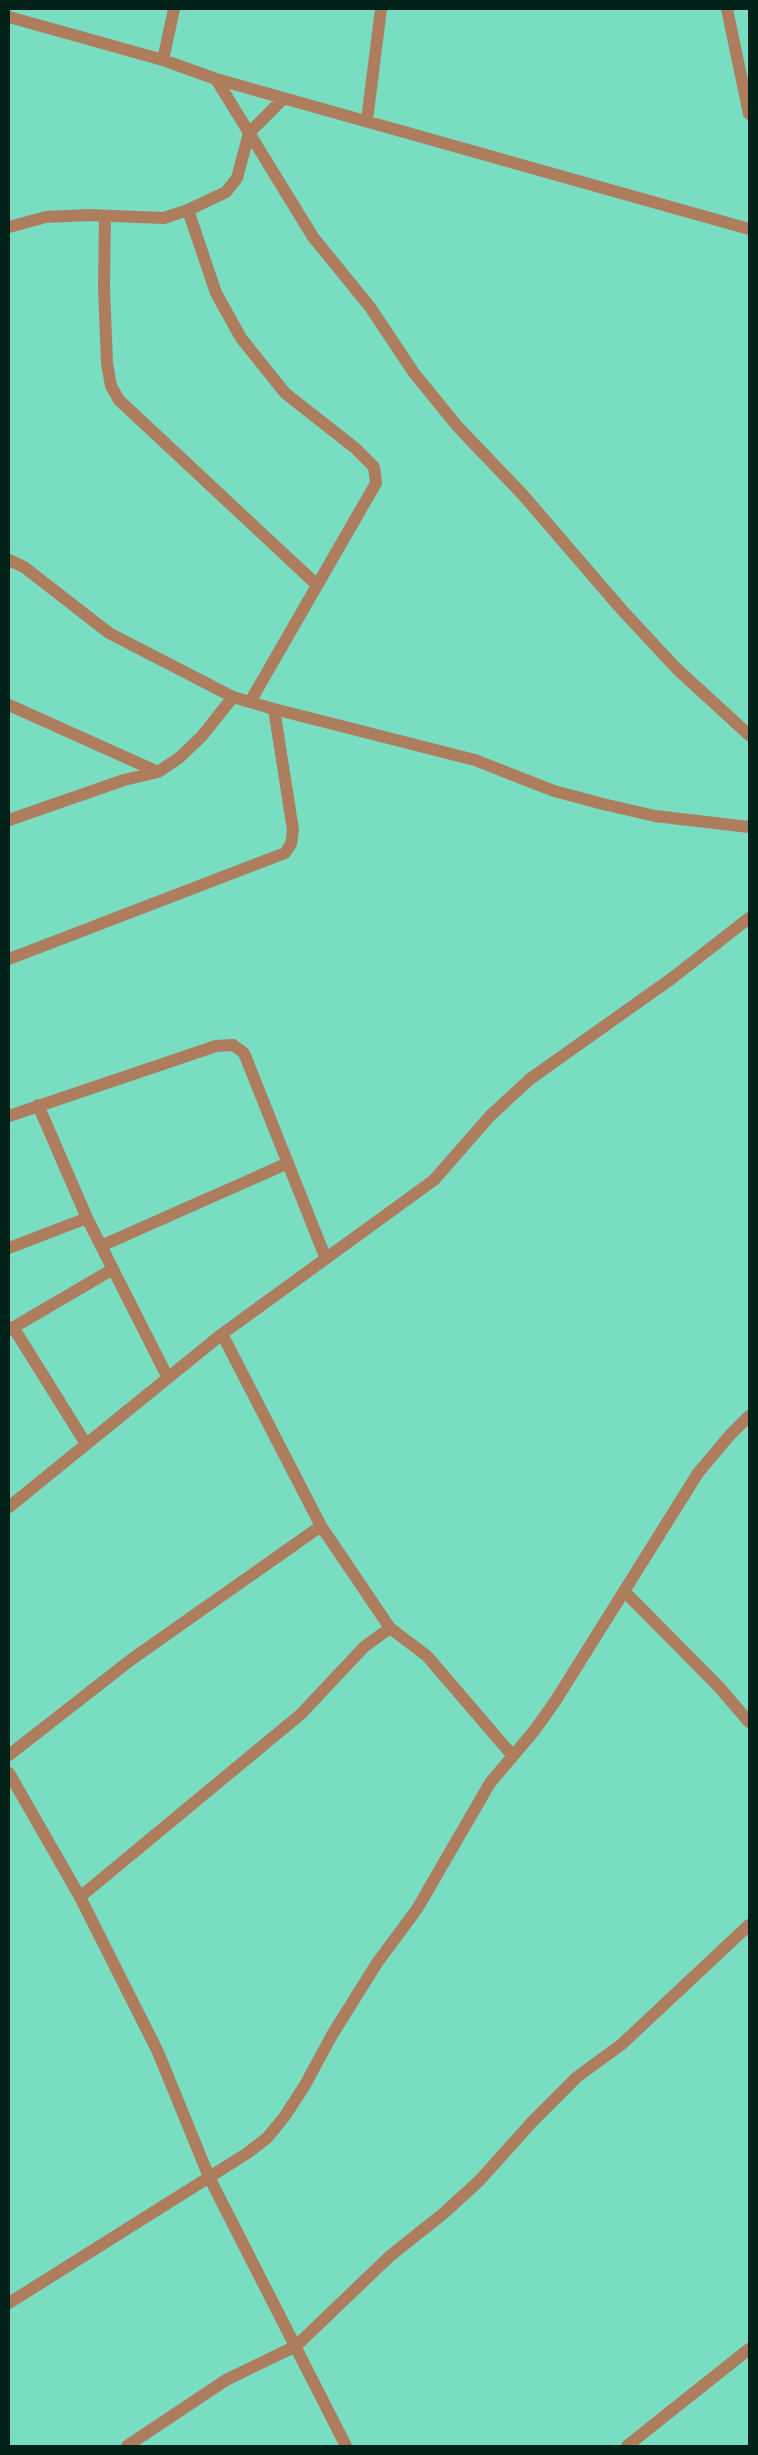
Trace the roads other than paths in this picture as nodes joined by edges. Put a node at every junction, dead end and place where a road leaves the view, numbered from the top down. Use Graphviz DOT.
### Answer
graph roads {
  1 [pos="174,9"];
  2 [pos="381,9"];
  3 [pos="727,9"];
  4 [pos="9,17"];
  5 [pos="163,60"];
  6 [pos="216,79"];
  7 [pos="284,98"];
  8 [pos="749,114"];
  9 [pos="367,120"];
  10 [pos="249,133"];
  11 [pos="188,210"];
  12 [pos="105,216"];
  13 [pos="9,227"];
  14 [pos="749,229"];
  15 [pos="9,560"];
  16 [pos="317,585"];
  17 [pos="233,697"];
  18 [pos="250,702"];
  19 [pos="9,705"];
  20 [pos="274,709"];
  21 [pos="749,735"];
  22 [pos="158,772"];
  23 [pos="9,820"];
  24 [pos="749,827"];
  25 [pos="749,918"];
  26 [pos="9,959"];
  27 [pos="38,1105"];
  28 [pos="9,1116"];
  29 [pos="288,1164"];
  30 [pos="87,1218"];
  31 [pos="101,1246"];
  32 [pos="9,1248"];
  33 [pos="326,1259"];
  34 [pos="113,1269"];
  35 [pos="11,1328"];
  36 [pos="222,1334"];
  37 [pos="168,1378"];
  38 [pos="749,1416"];
  39 [pos="86,1444"];
  40 [pos="9,1507"];
  41 [pos="321,1526"];
  42 [pos="624,1591"];
  43 [pos="390,1628"];
  44 [pos="749,1722"];
  45 [pos="9,1755"];
  46 [pos="512,1755"];
  47 [pos="10,1777"];
  48 [pos="80,1897"];
  49 [pos="749,1925"];
  50 [pos="209,2177"];
  51 [pos="9,2303"];
  52 [pos="296,2346"];
  53 [pos="749,2349"];
  54 [pos="126,2446"];
  55 [pos="346,2446"];
  56 [pos="627,2446"];
  1 -- 5 [label="street"];
  2 -- 9 [label="street"];
  3 -- 8 [label="street"];
  4 -- 5 [label="street"];
  5 -- 6 [label="street"];
  6 -- 7 [label="street"];
  6 -- 10 [label="street"];
  7 -- 9 [label="street"];
  7 -- 10 [label="street"];
  9 -- 14 [label="street"];
  10 -- 11 [label="street"];
  10 -- 21 [label="street"];
  11 -- 12 [label="street"];
  11 -- 16 [label="street"];
  12 -- 13 [label="street"];
  12 -- 16 [label="street"];
  15 -- 17 [label="street"];
  16 -- 18 [label="street"];
  17 -- 18 [label="street"];
  17 -- 22 [label="street"];
  18 -- 20 [label="street"];
  19 -- 22 [label="street"];
  20 -- 24 [label="street"];
  20 -- 26 [label="street"];
  22 -- 23 [label="street"];
  25 -- 33 [label="street"];
  27 -- 28 [label="street"];
  27 -- 29 [label="street"];
  27 -- 30 [label="street"];
  29 -- 31 [label="street"];
  29 -- 33 [label="street"];
  30 -- 31 [label="street"];
  30 -- 32 [label="street"];
  31 -- 34 [label="street"];
  33 -- 36 [label="street"];
  34 -- 35 [label="street"];
  34 -- 37 [label="street"];
  35 -- 39 [label="street"];
  36 -- 37 [label="street"];
  36 -- 41 [label="street"];
  37 -- 39 [label="street"];
  38 -- 42 [label="street"];
  39 -- 40 [label="street"];
  41 -- 43 [label="street"];
  41 -- 45 [label="street"];
  42 -- 44 [label="street"];
  42 -- 46 [label="street"];
  43 -- 46 [label="street"];
  43 -- 48 [label="street"];
  46 -- 50 [label="street"];
  47 -- 48 [label="street"];
  48 -- 50 [label="street"];
  49 -- 52 [label="street"];
  50 -- 51 [label="street"];
  50 -- 52 [label="street"];
  52 -- 54 [label="street"];
  52 -- 55 [label="street"];
  53 -- 56 [label="street"];
}
